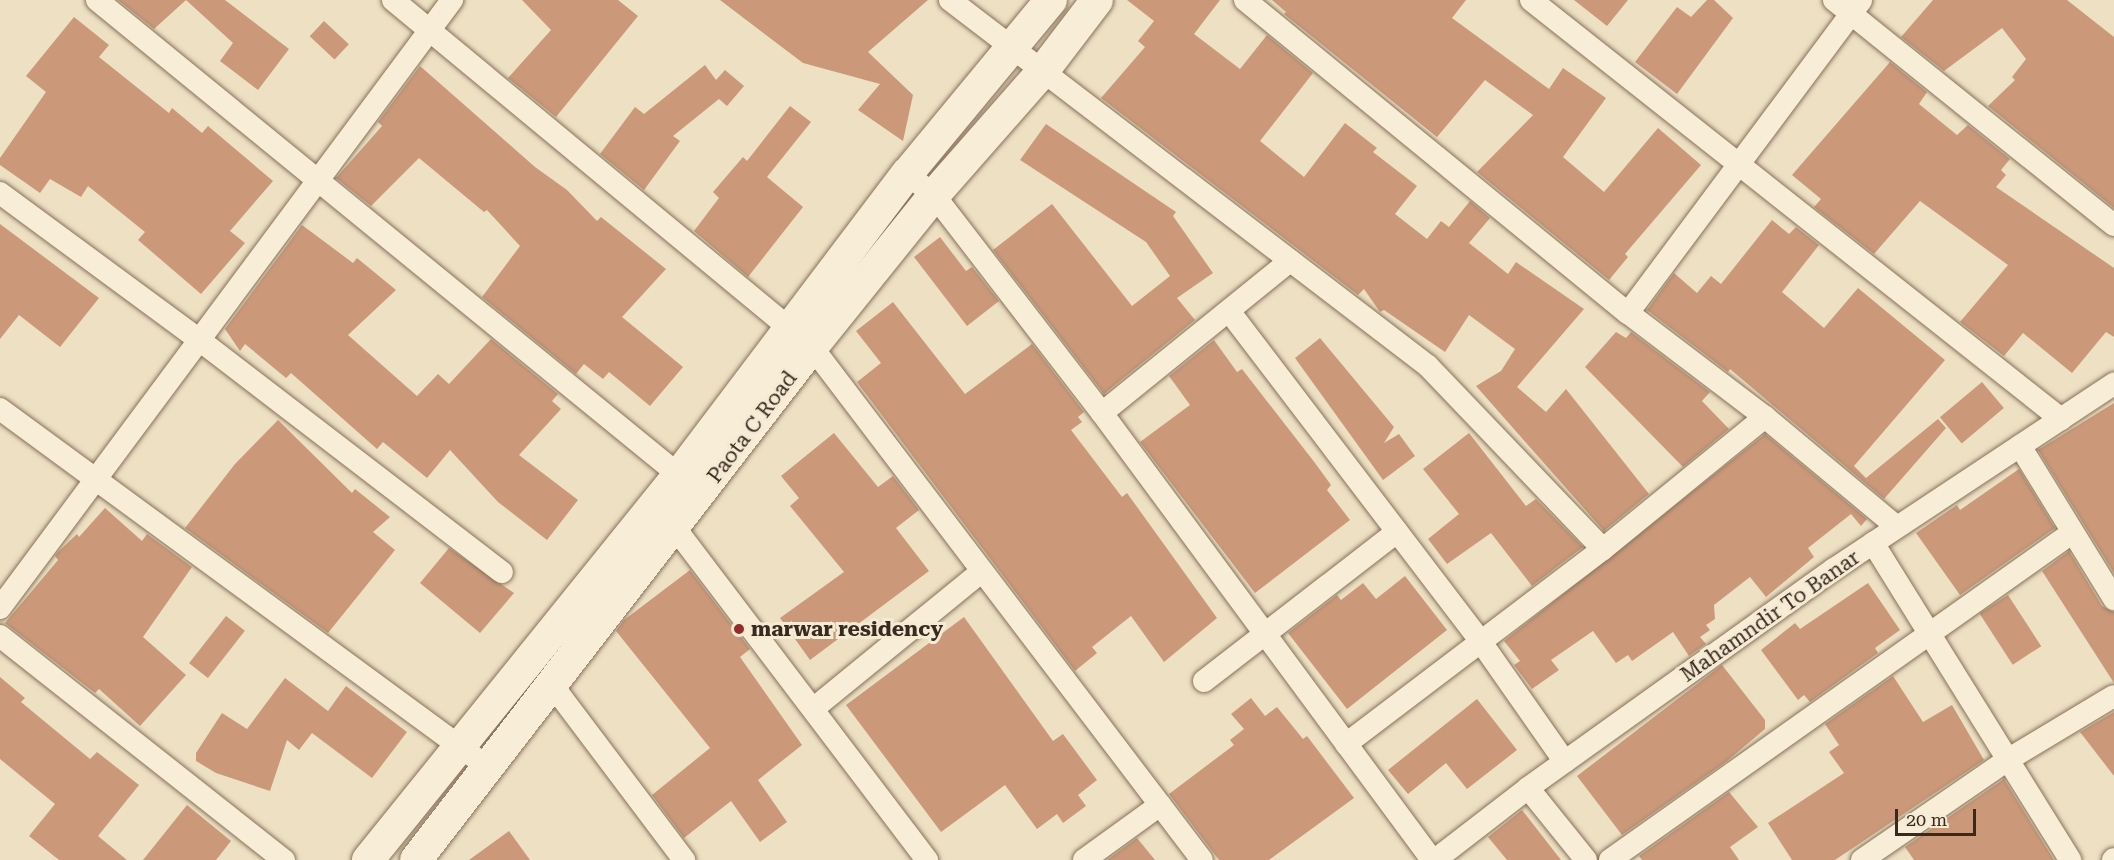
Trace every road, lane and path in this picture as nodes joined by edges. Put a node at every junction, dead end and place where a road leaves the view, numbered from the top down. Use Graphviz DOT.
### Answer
graph roads {
  1 [pos="98,0"];
  2 [pos="393,0"];
  3 [pos="452,0"];
  4 [pos="950,0"];
  5 [pos="1051,0"];
  6 [pos="1097,0"];
  7 [pos="1245,0"];
  8 [pos="1531,0"];
  9 [pos="1848,5"];
  10 [pos="430,30"];
  11 [pos="1013,50"];
  12 [pos="1043,71"];
  13 [pos="1738,165"];
  14 [pos="907,174"];
  15 [pos="317,180"];
  16 [pos="0,193"];
  17 [pos="934,195"];
  18 [pos="2114,225"];
  19 [pos="1290,261"];
  20 [pos="1229,311"];
  21 [pos="1628,314"];
  22 [pos="788,327"];
  23 [pos="201,342"];
  24 [pos="812,347"];
  25 [pos="2114,384"];
  26 [pos="0,409"];
  27 [pos="1102,413"];
  28 [pos="1765,417"];
  29 [pos="2061,419"];
  30 [pos="2020,446"];
  31 [pos="96,480"];
  32 [pos="690,485"];
  33 [pos="1896,526"];
  34 [pos="675,528"];
  35 [pos="1397,532"];
  36 [pos="2073,532"];
  37 [pos="1872,543"];
  38 [pos="1604,549"];
  39 [pos="982,571"];
  40 [pos="502,572"];
  41 [pos="2114,598"];
  42 [pos="0,608"];
  43 [pos="1928,631"];
  44 [pos="1266,635"];
  45 [pos="0,636"];
  46 [pos="1481,642"];
  47 [pos="1204,681"];
  48 [pos="553,686"];
  49 [pos="2114,696"];
  50 [pos="813,709"];
  51 [pos="1346,744"];
  52 [pos="463,748"];
  53 [pos="2009,759"];
  54 [pos="1565,762"];
  55 [pos="489,768"];
  56 [pos="1528,788"];
  57 [pos="1160,805"];
  58 [pos="284,860"];
  59 [pos="368,860"];
  60 [pos="416,860"];
  61 [pos="684,860"];
  62 [pos="927,860"];
  63 [pos="1084,860"];
  64 [pos="1202,860"];
  65 [pos="1434,860"];
  66 [pos="1586,860"];
  67 [pos="1610,860"];
  68 [pos="1862,860"];
  69 [pos="2070,860"];
  1 -- 15 [label="street"];
  2 -- 10 [label="street"];
  3 -- 10 [label="street"];
  4 -- 11 [label="street"];
  5 -- 11 [label="street"];
  6 -- 12 [label="street, Paota C Road"];
  7 -- 21 [label="street"];
  8 -- 13 [label="street"];
  9 -- 13 [label="street"];
  9 -- 18 [label="street"];
  10 -- 15 [label="street"];
  10 -- 22 [label="street"];
  11 -- 12 [label="street"];
  11 -- 14 [label="street"];
  12 -- 17 [label="street, Paota C Road"];
  12 -- 19 [label="street"];
  13 -- 21 [label="street"];
  13 -- 29 [label="street"];
  14 -- 17 [label="street"];
  14 -- 22 [label="street"];
  15 -- 23 [label="street"];
  15 -- 32 [label="street"];
  16 -- 23 [label="street"];
  17 -- 24 [label="street, Paota C Road"];
  17 -- 27 [label="street"];
  19 -- 20 [label="street"];
  19 -- 38 [label="street"];
  20 -- 27 [label="street"];
  20 -- 35 [label="street"];
  21 -- 28 [label="street"];
  22 -- 24 [label="street"];
  22 -- 32 [label="street"];
  23 -- 31 [label="street"];
  23 -- 40 [label="street"];
  24 -- 32 [label="street, Paota C Road"];
  24 -- 39 [label="street"];
  25 -- 29 [label="street, Mahamndir To Banar"];
  26 -- 31 [label="street"];
  27 -- 44 [label="street"];
  28 -- 33 [label="street"];
  28 -- 38 [label="street"];
  29 -- 30 [label="street, Mahamndir To Banar"];
  30 -- 33 [label="street, Mahamndir To Banar"];
  30 -- 36 [label="street"];
  31 -- 42 [label="street"];
  31 -- 52 [label="street"];
  32 -- 34 [label="street, Paota C Road"];
  32 -- 52 [label="street"];
  33 -- 37 [label="street, Mahamndir To Banar"];
  34 -- 48 [label="street, Paota C Road"];
  34 -- 50 [label="street"];
  35 -- 44 [label="street"];
  35 -- 46 [label="street"];
  36 -- 41 [label="street"];
  36 -- 43 [label="street"];
  37 -- 43 [label="street"];
  37 -- 54 [label="street, Mahamndir To Banar"];
  38 -- 46 [label="street"];
  39 -- 50 [label="street"];
  39 -- 57 [label="street"];
  43 -- 53 [label="street"];
  43 -- 67 [label="street"];
  44 -- 47 [label="street"];
  44 -- 51 [label="street"];
  45 -- 58 [label="street"];
  46 -- 51 [label="street"];
  46 -- 54 [label="street"];
  48 -- 55 [label="street, Paota C Road"];
  48 -- 61 [label="street"];
  49 -- 53 [label="street"];
  50 -- 62 [label="street"];
  51 -- 65 [label="street"];
  52 -- 55 [label="street"];
  52 -- 59 [label="street"];
  53 -- 68 [label="street"];
  53 -- 69 [label="street"];
  54 -- 56 [label="street, Mahamndir To Banar"];
  55 -- 60 [label="street, Paota C Road"];
  56 -- 65 [label="street, Mahamndir To Banar"];
  56 -- 66 [label="street"];
  57 -- 63 [label="street"];
  57 -- 64 [label="street"];
}
